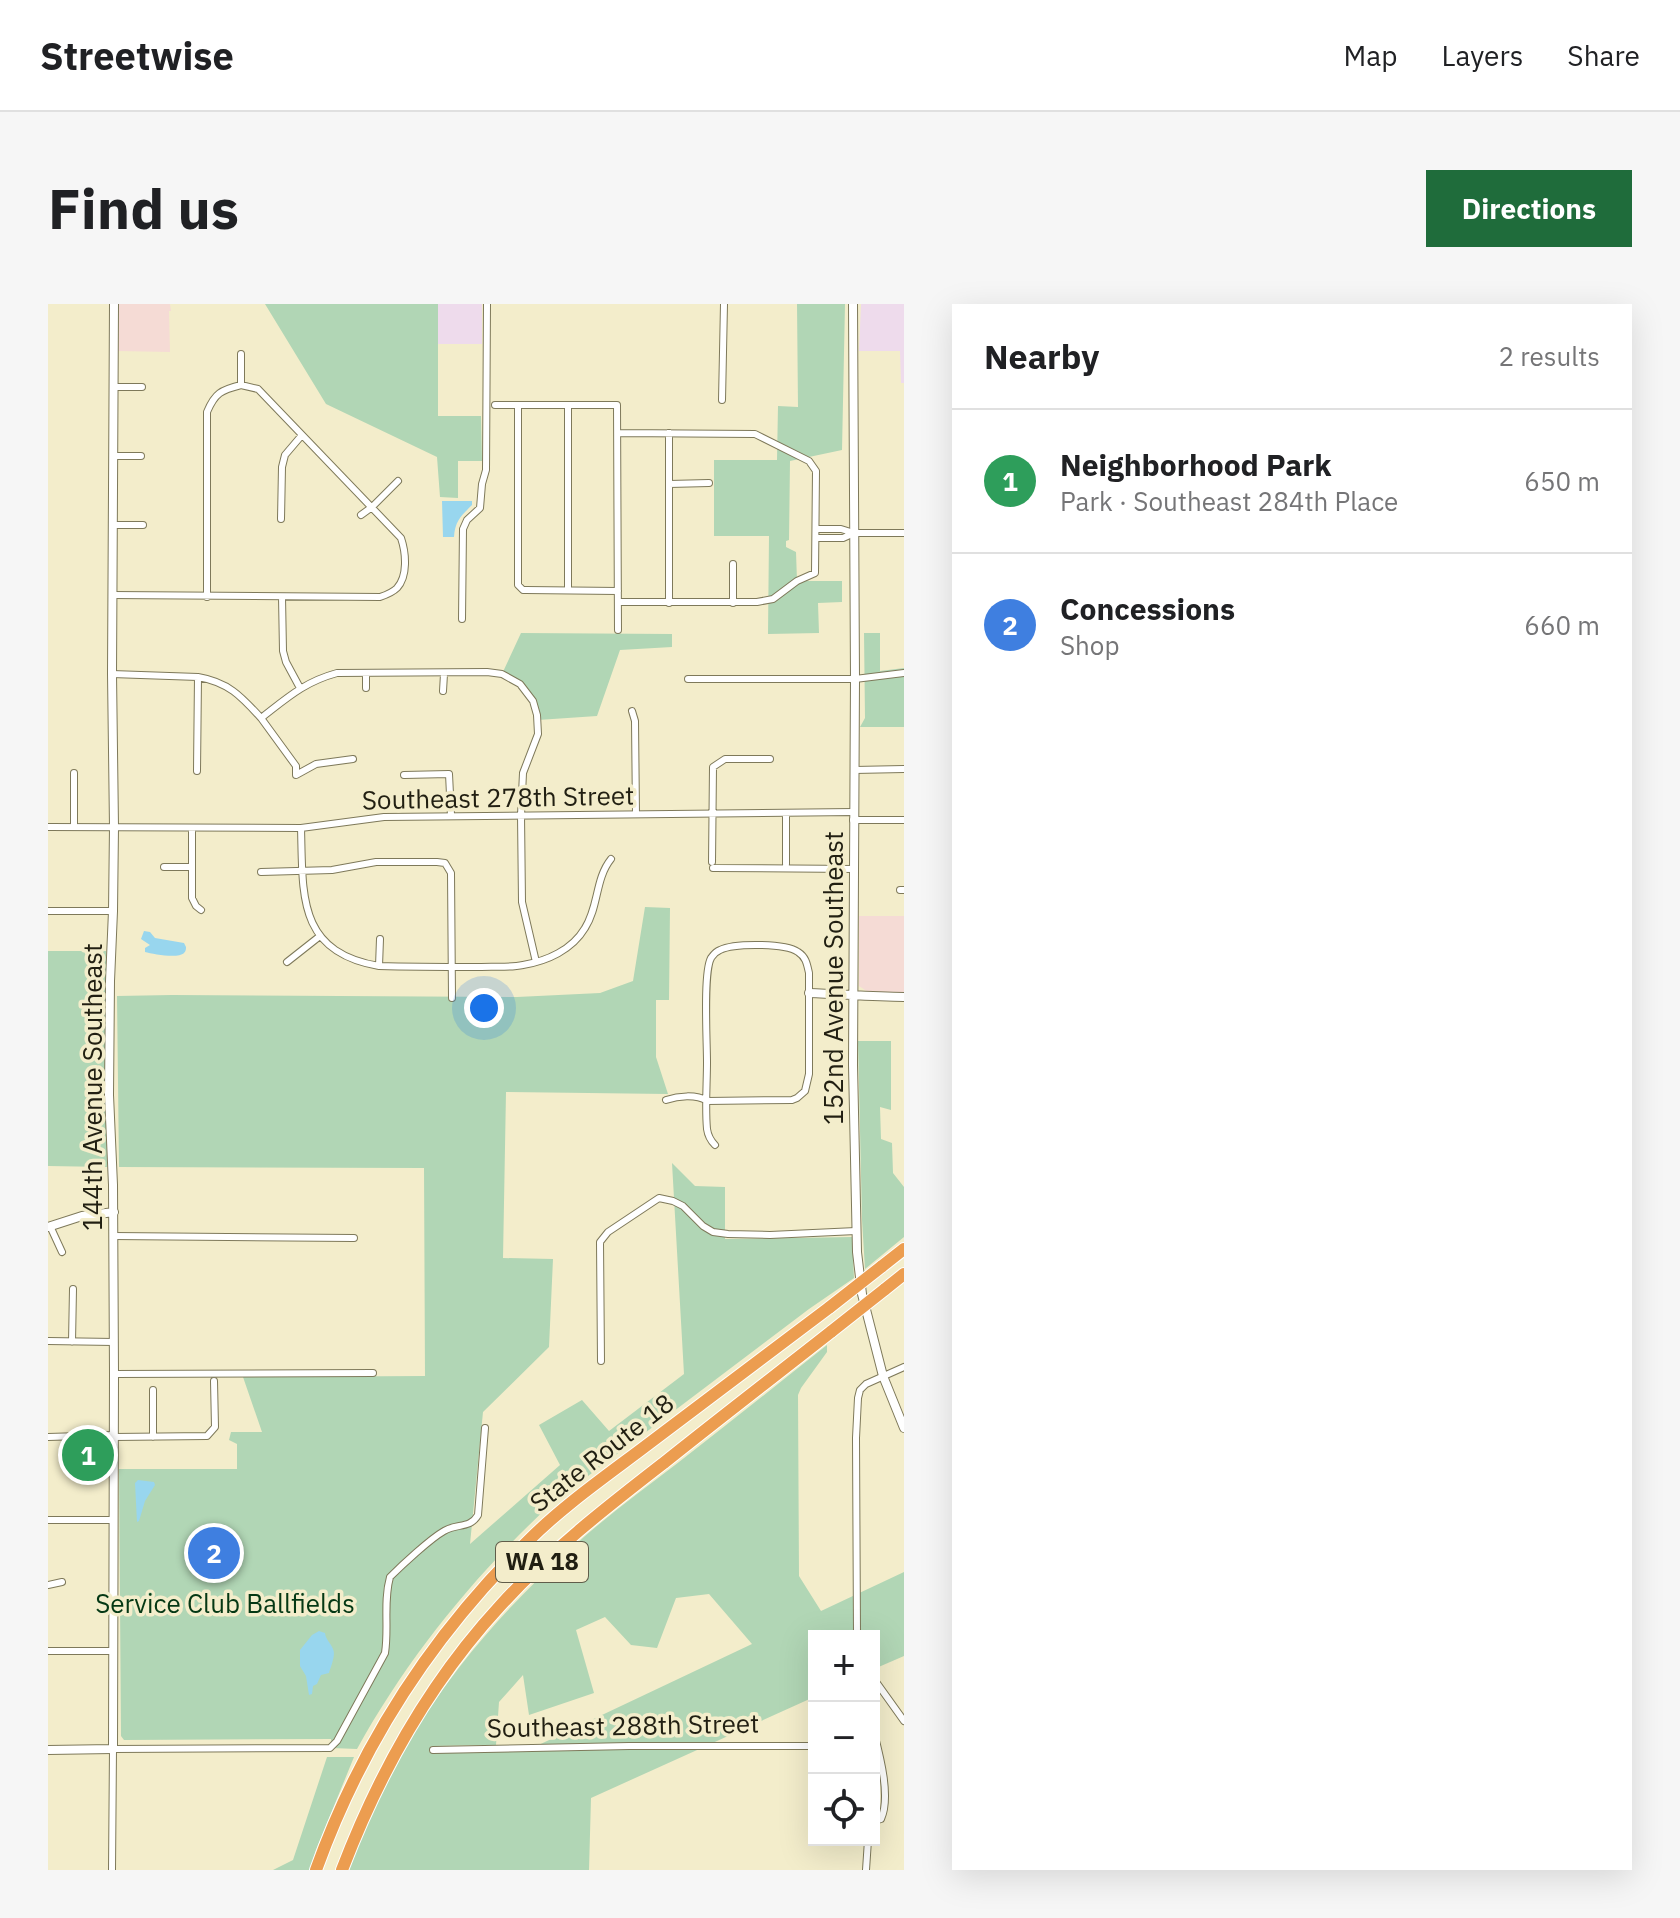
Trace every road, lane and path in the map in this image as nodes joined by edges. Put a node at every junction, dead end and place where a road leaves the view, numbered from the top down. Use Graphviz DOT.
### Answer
graph roads {
  1 [pos="114,304"];
  2 [pos="487,304"];
  3 [pos="724,304"];
  4 [pos="853,304"];
  5 [pos="241,354"];
  6 [pos="241,385"];
  7 [pos="114,387"];
  8 [pos="142,387"];
  9 [pos="722,400"];
  10 [pos="495,405"];
  11 [pos="518,405"];
  12 [pos="568,405"];
  13 [pos="618,433"];
  14 [pos="669,433"];
  15 [pos="302,435"];
  16 [pos="114,456"];
  17 [pos="141,456"];
  18 [pos="398,481"];
  19 [pos="709,483"];
  20 [pos="669,484"];
  21 [pos="372,507"];
  22 [pos="361,515"];
  23 [pos="281,519"];
  24 [pos="114,525"];
  25 [pos="143,525"];
  26 [pos="816,529"];
  27 [pos="854,533"];
  28 [pos="904,533"];
  29 [pos="816,538"];
  30 [pos="733,564"];
  31 [pos="568,590"];
  32 [pos="618,591"];
  33 [pos="112,595"];
  34 [pos="207,597"];
  35 [pos="282,597"];
  36 [pos="618,602"];
  37 [pos="669,603"];
  38 [pos="733,603"];
  39 [pos="462,619"];
  40 [pos="618,630"];
  41 [pos="366,673"];
  42 [pos="904,673"];
  43 [pos="112,674"];
  44 [pos="444,674"];
  45 [pos="198,677"];
  46 [pos="688,679"];
  47 [pos="855,679"];
  48 [pos="300,688"];
  49 [pos="366,688"];
  50 [pos="443,691"];
  51 [pos="632,711"];
  52 [pos="261,718"];
  53 [pos="353,759"];
  54 [pos="770,759"];
  55 [pos="904,769"];
  56 [pos="854,770"];
  57 [pos="197,771"];
  58 [pos="74,773"];
  59 [pos="404,775"];
  60 [pos="712,813"];
  61 [pos="786,813"];
  62 [pos="636,814"];
  63 [pos="451,815"];
  64 [pos="521,815"];
  65 [pos="854,816"];
  66 [pos="904,820"];
  67 [pos="48,827"];
  68 [pos="74,827"];
  69 [pos="114,827"];
  70 [pos="192,828"];
  71 [pos="301,828"];
  72 [pos="611,859"];
  73 [pos="786,864"];
  74 [pos="164,867"];
  75 [pos="192,867"];
  76 [pos="855,869"];
  77 [pos="302,871"];
  78 [pos="261,872"];
  79 [pos="201,910"];
  80 [pos="48,911"];
  81 [pos="113,911"];
  82 [pos="320,936"];
  83 [pos="380,939"];
  84 [pos="287,962"];
  85 [pos="536,962"];
  86 [pos="379,966"];
  87 [pos="452,967"];
  88 [pos="809,993"];
  89 [pos="854,994"];
  90 [pos="904,997"];
  91 [pos="452,998"];
  92 [pos="666,1100"];
  93 [pos="707,1101"];
  94 [pos="715,1145"];
  95 [pos="114,1212"];
  96 [pos="49,1227"];
  97 [pos="856,1231"];
  98 [pos="113,1236"];
  99 [pos="354,1238"];
  100 [pos="904,1249"];
  101 [pos="62,1252"];
  102 [pos="904,1274"];
  103 [pos="73,1289"];
  104 [pos="48,1341"];
  105 [pos="72,1342"];
  106 [pos="114,1342"];
  107 [pos="601,1361"];
  108 [pos="904,1367"];
  109 [pos="373,1373"];
  110 [pos="114,1374"];
  111 [pos="883,1376"];
  112 [pos="214,1381"];
  113 [pos="153,1390"];
  114 [pos="485,1428"];
  115 [pos="904,1428"];
  116 [pos="114,1436"];
  117 [pos="48,1437"];
  118 [pos="153,1437"];
  119 [pos="48,1520"];
  120 [pos="113,1520"];
  121 [pos="62,1582"];
  122 [pos="48,1585"];
  123 [pos="857,1630"];
  124 [pos="48,1651"];
  125 [pos="113,1651"];
  126 [pos="880,1687"];
  127 [pos="903,1719"];
  128 [pos="808,1746"];
  129 [pos="113,1749"];
  130 [pos="48,1750"];
  131 [pos="433,1750"];
  132 [pos="880,1756"];
  133 [pos="880,1819"];
  134 [pos="868,1846"];
  135 [pos="112,1870"];
  136 [pos="316,1870"];
  137 [pos="342,1870"];
  138 [pos="866,1870"];
  1 -- 7 [label="street, 144th Avenue Southeast"];
  2 -- 39 [label="street"];
  3 -- 9 [label="street"];
  4 -- 27 [label="street, 152nd Avenue Southeast"];
  5 -- 6 [label="street"];
  6 -- 15 [label="street"];
  6 -- 34 [label="street"];
  7 -- 8 [label="street"];
  7 -- 16 [label="street, 144th Avenue Southeast"];
  10 -- 11 [label="street"];
  11 -- 12 [label="street"];
  11 -- 31 [label="street"];
  12 -- 13 [label="street"];
  12 -- 31 [label="street"];
  13 -- 14 [label="street"];
  13 -- 32 [label="street"];
  14 -- 20 [label="street"];
  14 -- 26 [label="street"];
  15 -- 21 [label="street"];
  15 -- 23 [label="street"];
  16 -- 17 [label="street"];
  16 -- 24 [label="street, 144th Avenue Southeast"];
  18 -- 21 [label="street"];
  19 -- 20 [label="street"];
  20 -- 37 [label="street"];
  21 -- 22 [label="street"];
  21 -- 35 [label="street"];
  24 -- 25 [label="street"];
  24 -- 33 [label="street, 144th Avenue Southeast"];
  26 -- 27 [label="street"];
  26 -- 29 [label="street"];
  27 -- 28 [label="street"];
  27 -- 29 [label="street"];
  27 -- 47 [label="street, 152nd Avenue Southeast"];
  29 -- 38 [label="street"];
  30 -- 38 [label="street"];
  31 -- 32 [label="street"];
  32 -- 36 [label="street"];
  33 -- 34 [label="street"];
  33 -- 43 [label="street, 144th Avenue Southeast"];
  34 -- 35 [label="street"];
  35 -- 48 [label="street"];
  36 -- 37 [label="street"];
  36 -- 40 [label="street"];
  37 -- 38 [label="street"];
  41 -- 44 [label="street"];
  41 -- 48 [label="street"];
  41 -- 49 [label="street"];
  42 -- 47 [label="street"];
  43 -- 45 [label="street"];
  43 -- 69 [label="street, 144th Avenue Southeast"];
  44 -- 50 [label="street"];
  44 -- 64 [label="street"];
  45 -- 52 [label="street"];
  45 -- 57 [label="street"];
  46 -- 47 [label="street"];
  47 -- 56 [label="street, 152nd Avenue Southeast"];
  48 -- 52 [label="street"];
  51 -- 62 [label="street"];
  52 -- 53 [label="street"];
  54 -- 60 [label="street"];
  55 -- 56 [label="street"];
  56 -- 65 [label="street, 152nd Avenue Southeast"];
  58 -- 68 [label="street"];
  59 -- 63 [label="street"];
  60 -- 61 [label="street, Southeast 278th Street"];
  60 -- 62 [label="street, Southeast 278th Street"];
  60 -- 76 [label="street"];
  61 -- 65 [label="street, Southeast 278th Street"];
  61 -- 73 [label="street"];
  62 -- 64 [label="street, Southeast 278th Street"];
  63 -- 64 [label="street, Southeast 278th Street"];
  63 -- 71 [label="street, Southeast 278th Street"];
  64 -- 85 [label="street"];
  65 -- 66 [label="street, Southeast 278th Street"];
  65 -- 76 [label="street, 152nd Avenue Southeast"];
  67 -- 68 [label="street, Southeast 278th Street"];
  68 -- 69 [label="street, Southeast 278th Street"];
  69 -- 70 [label="street, Southeast 278th Street"];
  69 -- 81 [label="street, 144th Avenue Southeast"];
  70 -- 71 [label="street, Southeast 278th Street"];
  70 -- 75 [label="street"];
  71 -- 77 [label="street"];
  72 -- 85 [label="street"];
  74 -- 75 [label="street"];
  75 -- 79 [label="street"];
  76 -- 89 [label="street, 152nd Avenue Southeast"];
  77 -- 78 [label="street"];
  77 -- 82 [label="street"];
  77 -- 87 [label="street"];
  80 -- 81 [label="street"];
  81 -- 95 [label="street, 144th Avenue Southeast"];
  82 -- 84 [label="street"];
  82 -- 86 [label="street"];
  83 -- 86 [label="street"];
  85 -- 87 [label="street"];
  86 -- 87 [label="street"];
  87 -- 91 [label="street"];
  88 -- 89 [label="street"];
  88 -- 93 [label="street"];
  88 -- 93 [label="street"];
  89 -- 90 [label="street"];
  89 -- 97 [label="street, 152nd Avenue Southeast"];
  92 -- 93 [label="street"];
  93 -- 94 [label="street"];
  95 -- 96 [label="street"];
  95 -- 98 [label="street, 144th Avenue Southeast"];
  96 -- 101 [label="street"];
  97 -- 107 [label="street"];
  97 -- 111 [label="street, 152nd Avenue Southeast"];
  98 -- 99 [label="street"];
  98 -- 106 [label="street, 144th Avenue Southeast"];
  100 -- 136 [label="highway, State Route 18 / WA 18, bridge"];
  102 -- 137 [label="highway, State Route 18 / WA 18, bridge"];
  103 -- 105 [label="street"];
  104 -- 105 [label="street"];
  105 -- 106 [label="street"];
  106 -- 110 [label="street, 144th Avenue Southeast"];
  108 -- 111 [label="street"];
  109 -- 110 [label="street"];
  110 -- 116 [label="street, 144th Avenue Southeast"];
  111 -- 115 [label="street, 152nd Avenue Southeast"];
  111 -- 123 [label="street"];
  112 -- 118 [label="street"];
  113 -- 118 [label="street"];
  114 -- 129 [label="street"];
  116 -- 117 [label="street"];
  116 -- 118 [label="street"];
  116 -- 120 [label="street, 144th Avenue Southeast"];
  119 -- 120 [label="street"];
  120 -- 125 [label="street, 144th Avenue Southeast"];
  121 -- 122 [label="street"];
  124 -- 125 [label="street"];
  125 -- 129 [label="street, 144th Avenue Southeast"];
  126 -- 127 [label="street"];
  128 -- 131 [label="street, Southeast 288th Street"];
  129 -- 130 [label="street"];
  129 -- 135 [label="street, 144th Avenue Southeast"];
  132 -- 133 [label="street"];
  134 -- 138 [label="street"];
}
